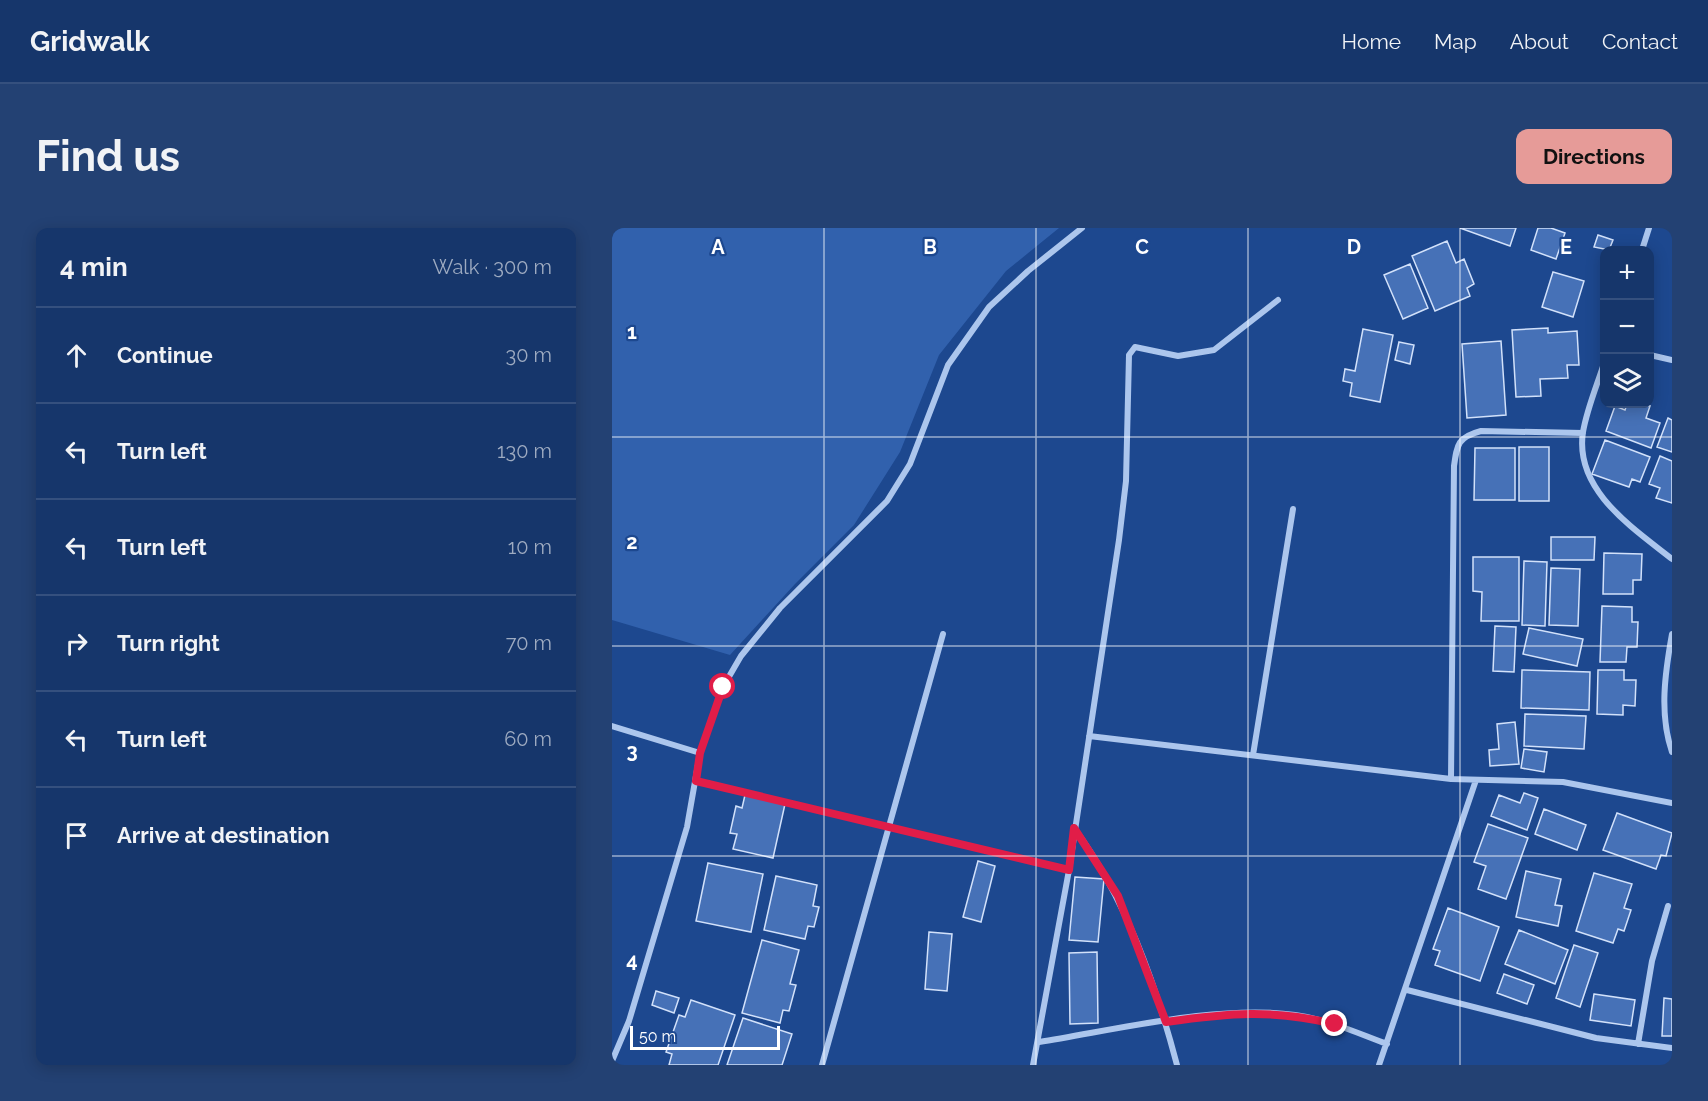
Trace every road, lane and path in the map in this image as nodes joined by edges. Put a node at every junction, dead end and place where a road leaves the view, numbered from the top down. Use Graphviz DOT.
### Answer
graph roads {
  1 [pos="1082,228"];
  2 [pos="1649,228"];
  3 [pos="1643,246"];
  4 [pos="1278,300"];
  5 [pos="1654,356"];
  6 [pos="1672,360"];
  7 [pos="1600,377"];
  8 [pos="1583,433"];
  9 [pos="1293,508"];
  10 [pos="1672,559"];
  11 [pos="943,634"];
  12 [pos="1672,634"];
  13 [pos="612,726"];
  14 [pos="1089,736"];
  15 [pos="1672,752"];
  16 [pos="700,753"];
  17 [pos="1253,755"];
  18 [pos="1452,779"];
  19 [pos="1476,780"];
  20 [pos="696,781"];
  21 [pos="1672,802"];
  22 [pos="888,826"];
  23 [pos="1074,828"];
  24 [pos="1069,870"];
  25 [pos="1668,906"];
  26 [pos="1407,990"];
  27 [pos="1166,1022"];
  28 [pos="1039,1042"];
  29 [pos="1387,1044"];
  30 [pos="1638,1044"];
  31 [pos="1672,1048"];
  32 [pos="612,1061"];
  33 [pos="822,1065"];
  34 [pos="1033,1065"];
  35 [pos="1178,1065"];
  36 [pos="1379,1065"];
  1 -- 16 [label="street"];
  2 -- 3 [label="street"];
  4 -- 14 [label="street"];
  5 -- 6 [label="street"];
  7 -- 8 [label="street"];
  8 -- 10 [label="street"];
  8 -- 18 [label="street"];
  9 -- 17 [label="street"];
  11 -- 22 [label="street"];
  12 -- 15 [label="street"];
  13 -- 16 [label="street"];
  14 -- 17 [label="street"];
  14 -- 23 [label="street"];
  16 -- 20 [label="street"];
  17 -- 18 [label="street"];
  18 -- 19 [label="street"];
  19 -- 21 [label="street"];
  19 -- 26 [label="street"];
  20 -- 22 [label="street"];
  20 -- 32 [label="street"];
  22 -- 24 [label="street"];
  22 -- 33 [label="street"];
  23 -- 24 [label="street"];
  23 -- 27 [label="street"];
  24 -- 28 [label="street"];
  25 -- 30 [label="street"];
  26 -- 29 [label="street"];
  26 -- 30 [label="street"];
  27 -- 28 [label="street"];
  27 -- 29 [label="street"];
  27 -- 35 [label="street"];
  28 -- 34 [label="street"];
  29 -- 36 [label="street"];
  30 -- 31 [label="street"];
}
